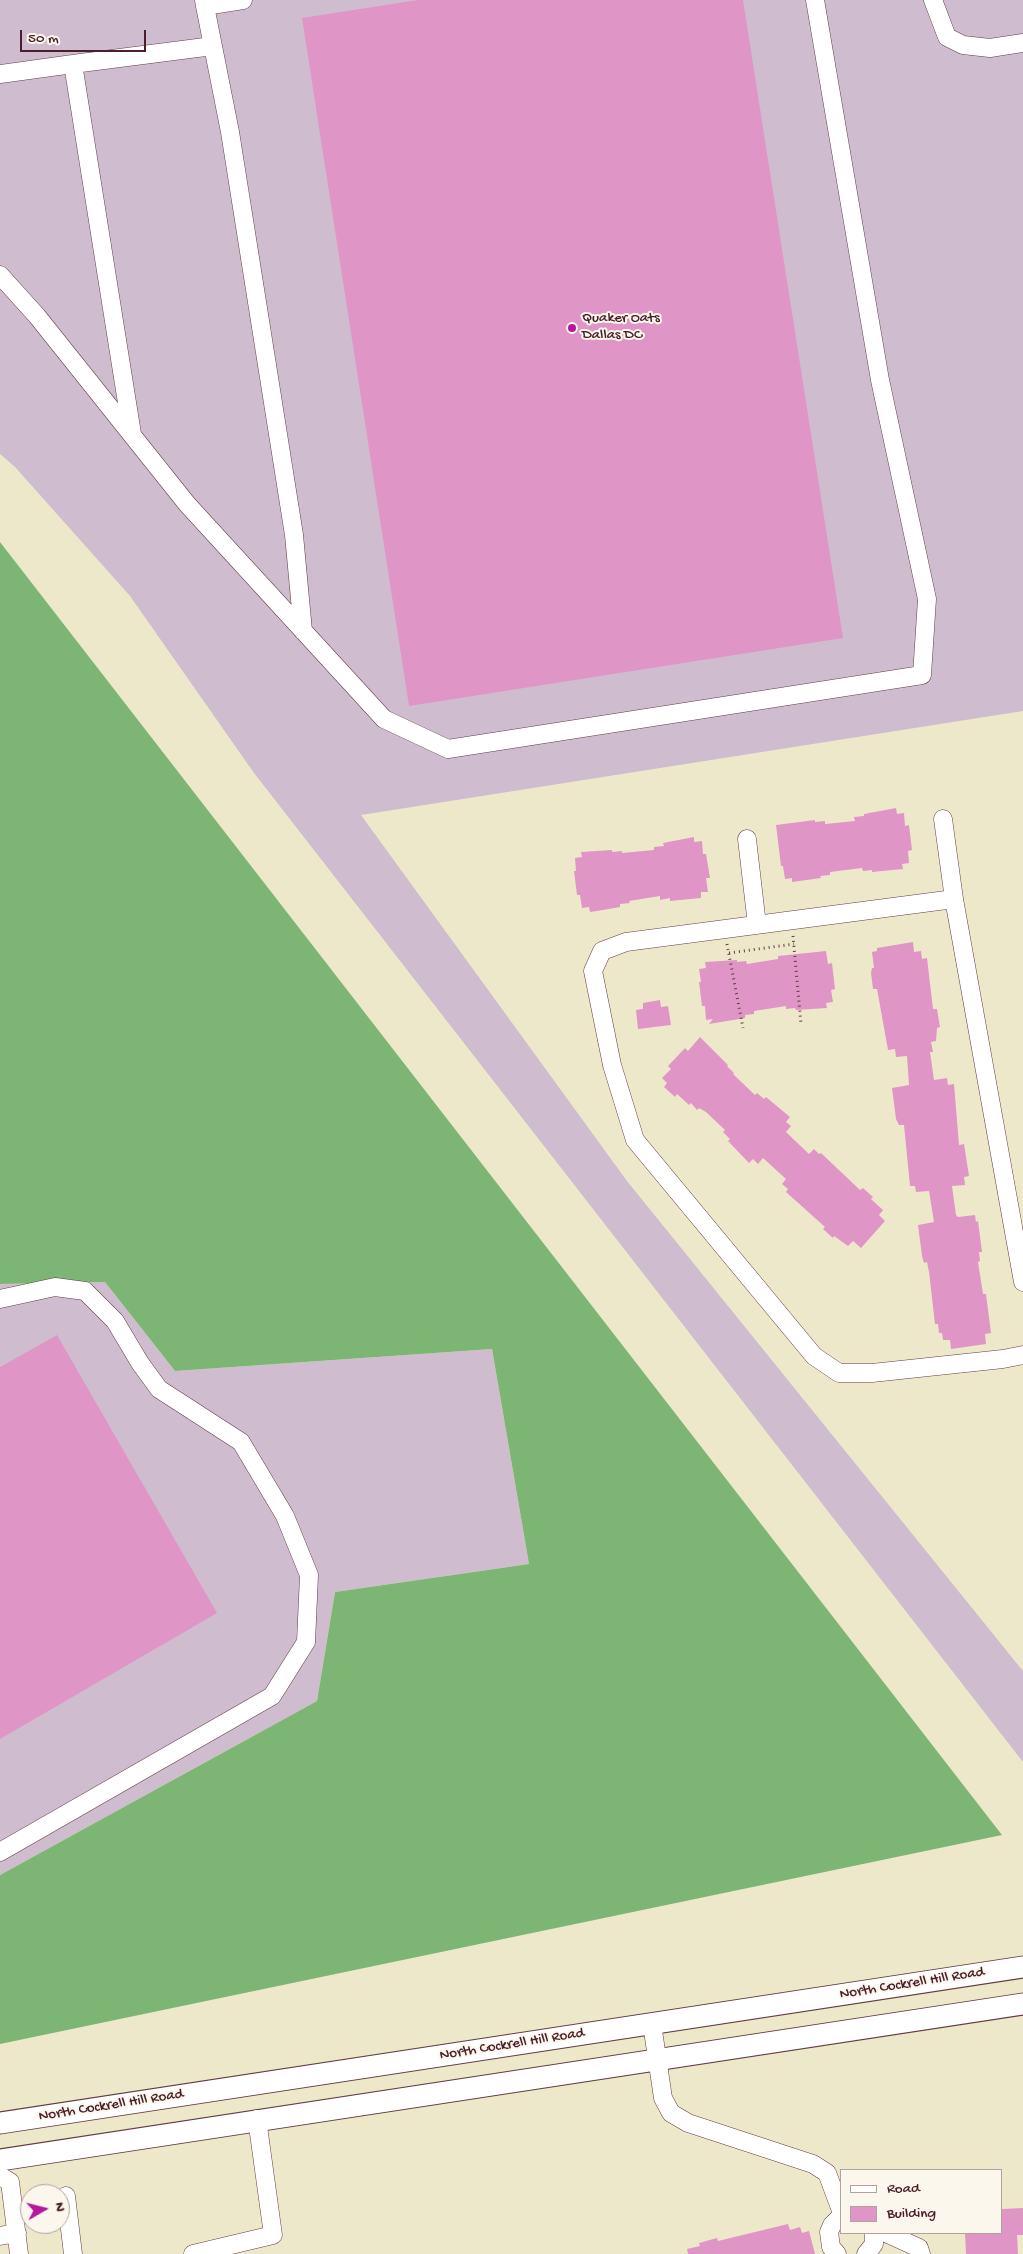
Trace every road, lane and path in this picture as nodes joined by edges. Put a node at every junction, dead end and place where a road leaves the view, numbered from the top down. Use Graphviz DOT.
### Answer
graph roads {
  1 [pos="243,0"];
  2 [pos="815,0"];
  3 [pos="933,0"];
  4 [pos="205,3"];
  5 [pos="1023,43"];
  6 [pos="213,46"];
  7 [pos="73,64"];
  8 [pos="0,74"];
  9 [pos="0,275"];
  10 [pos="132,435"];
  11 [pos="304,631"];
  12 [pos="943,820"];
  13 [pos="746,839"];
  14 [pos="954,899"];
  15 [pos="792,920"];
  16 [pos="757,925"];
  17 [pos="724,929"];
  18 [pos="794,944"];
  19 [pos="729,952"];
  20 [pos="801,1024"];
  21 [pos="743,1028"];
  22 [pos="1023,1282"];
  23 [pos="0,1299"];
  24 [pos="1023,1355"];
  25 [pos="0,1852"];
  26 [pos="1023,1966"];
  27 [pos="1023,2004"];
  28 [pos="652,2024"];
  29 [pos="657,2059"];
  30 [pos="257,2119"];
  31 [pos="0,2123"];
  32 [pos="0,2160"];
  33 [pos="0,2176"];
  34 [pos="840,2209"];
  35 [pos="840,2216"];
  36 [pos="70,2225"];
  37 [pos="874,2234"];
  38 [pos="890,2234"];
  39 [pos="8,2235"];
  40 [pos="19,2254"];
  41 [pos="74,2254"];
  42 [pos="193,2254"];
  43 [pos="836,2254"];
  44 [pos="866,2254"];
  45 [pos="921,2254"];
  1 -- 4 [label="street"];
  2 -- 11 [label="street"];
  3 -- 5 [label="street"];
  4 -- 6 [label="street"];
  6 -- 7 [label="street"];
  6 -- 11 [label="street"];
  7 -- 8 [label="street"];
  7 -- 10 [label="street"];
  9 -- 10 [label="street"];
  10 -- 11 [label="street"];
  12 -- 14 [label="street"];
  13 -- 16 [label="street"];
  14 -- 15 [label="street"];
  14 -- 22 [label="street"];
  15 -- 16 [label="street"];
  15 -- 18 [label="path"];
  16 -- 17 [label="street"];
  17 -- 19 [label="path"];
  17 -- 24 [label="street"];
  18 -- 19 [label="path"];
  18 -- 20 [label="path"];
  19 -- 21 [label="path"];
  23 -- 25 [label="street"];
  26 -- 28 [label="main road, North Cockrell Hill Road"];
  27 -- 29 [label="main road"];
  28 -- 29 [label="street"];
  28 -- 31 [label="main road, North Cockrell Hill Road"];
  29 -- 30 [label="main road"];
  29 -- 34 [label="street"];
  30 -- 32 [label="main road"];
  30 -- 42 [label="street"];
  33 -- 39 [label="street"];
  35 -- 43 [label="street"];
  36 -- 41 [label="street"];
  37 -- 44 [label="street"];
  38 -- 45 [label="street"];
  39 -- 40 [label="street"];
}
